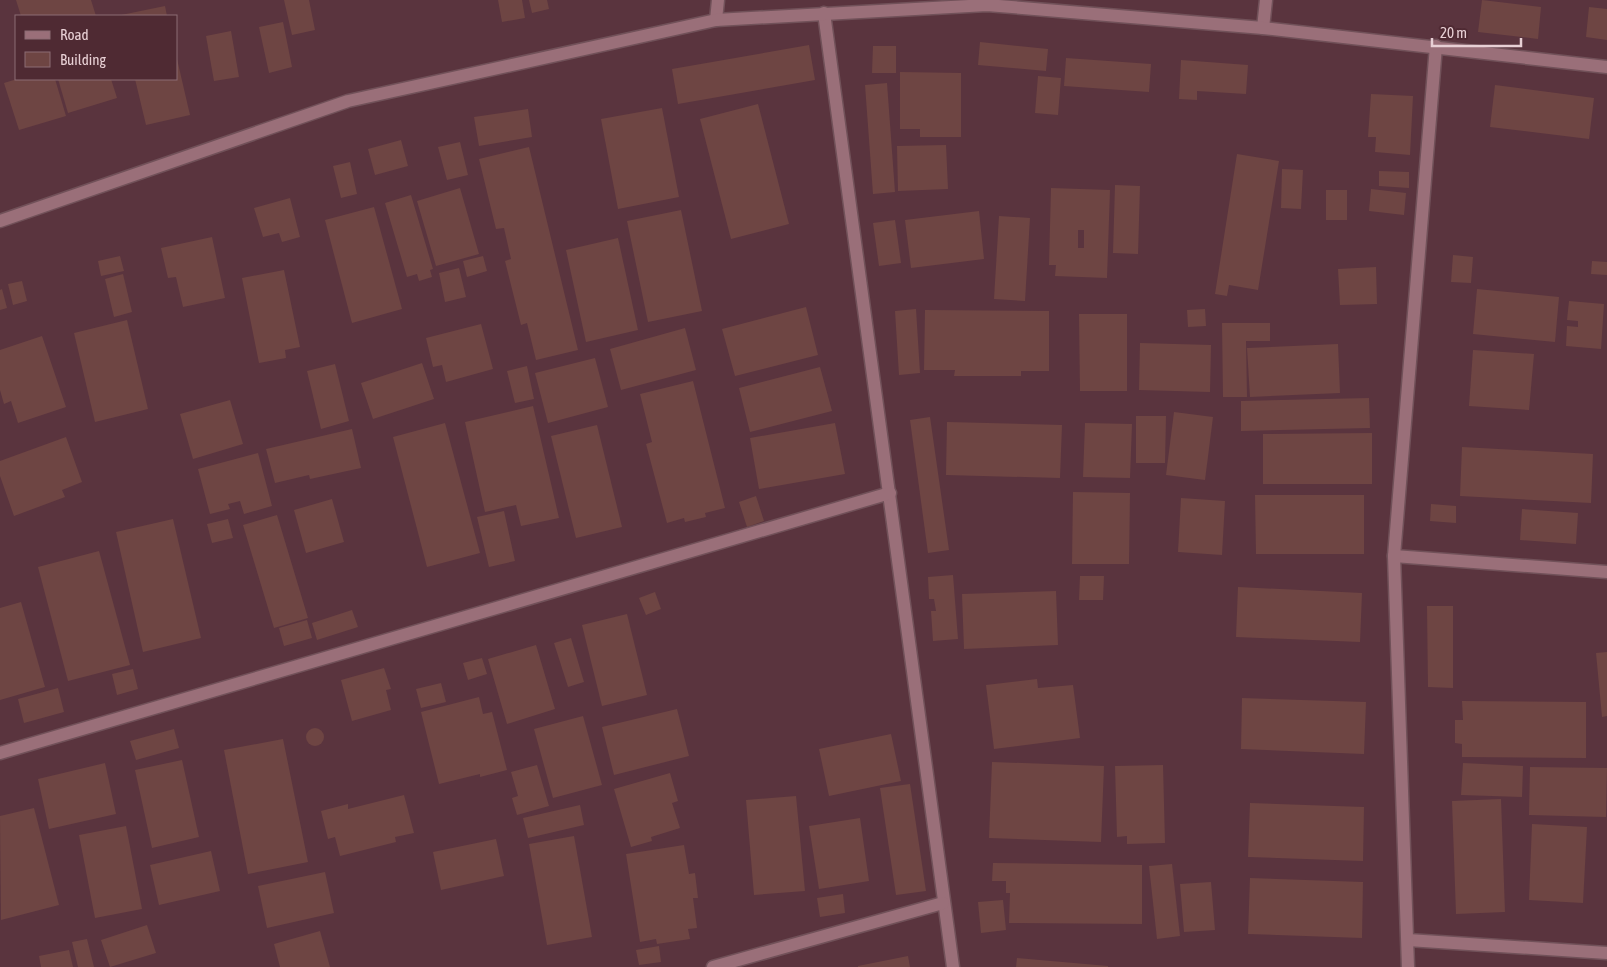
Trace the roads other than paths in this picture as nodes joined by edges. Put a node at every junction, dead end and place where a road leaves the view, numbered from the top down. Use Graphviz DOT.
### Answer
graph roads {
  1 [pos="718,0"];
  2 [pos="1266,0"];
  3 [pos="824,13"];
  4 [pos="716,20"];
  5 [pos="1263,28"];
  6 [pos="1436,46"];
  7 [pos="1607,67"];
  8 [pos="0,221"];
  9 [pos="890,493"];
  10 [pos="1394,556"];
  11 [pos="1607,572"];
  12 [pos="0,753"];
  13 [pos="943,903"];
  14 [pos="1408,940"];
  15 [pos="1607,953"];
  16 [pos="713,967"];
  17 [pos="953,967"];
  18 [pos="1408,967"];
  1 -- 4 [label="street"];
  2 -- 5 [label="street"];
  3 -- 4 [label="street"];
  3 -- 5 [label="street"];
  3 -- 9 [label="street"];
  4 -- 8 [label="street"];
  5 -- 6 [label="street"];
  6 -- 7 [label="street"];
  6 -- 10 [label="street"];
  9 -- 12 [label="street"];
  9 -- 13 [label="street"];
  10 -- 11 [label="street"];
  10 -- 14 [label="street"];
  13 -- 16 [label="street"];
  13 -- 17 [label="street"];
  14 -- 15 [label="street"];
  14 -- 18 [label="street"];
}
